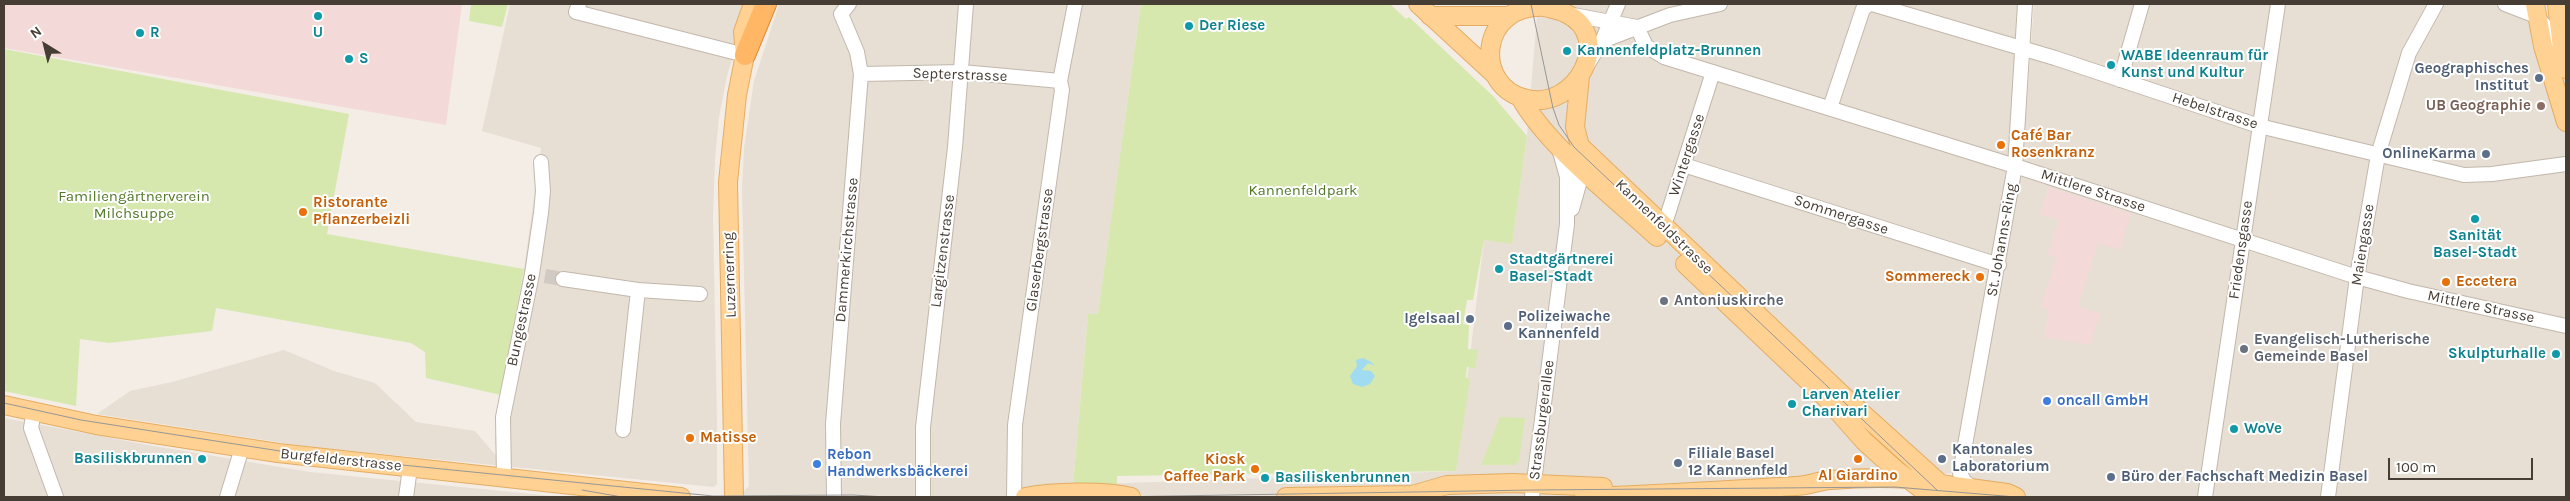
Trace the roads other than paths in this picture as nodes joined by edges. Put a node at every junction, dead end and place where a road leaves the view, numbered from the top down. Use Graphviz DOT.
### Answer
graph roads {
  1 [pos="579,4"];
  2 [pos="753,4"];
  3 [pos="761,4"];
  4 [pos="766,4"];
  5 [pos="773,4"];
  6 [pos="966,4"];
  7 [pos="1075,4"];
  8 [pos="1618,4"];
  9 [pos="1720,4"];
  10 [pos="1870,4"];
  11 [pos="2025,4"];
  12 [pos="2142,4"];
  13 [pos="2278,4"];
  14 [pos="2436,4"];
  15 [pos="2505,4"];
  16 [pos="2552,4"];
  17 [pos="2557,4"];
  18 [pos="1544,5"];
  19 [pos="847,6"];
  20 [pos="1424,10"];
  21 [pos="1509,10"];
  22 [pos="2535,10"];
  23 [pos="1568,14"];
  24 [pos="1612,21"];
  25 [pos="1637,27"];
  26 [pos="1602,41"];
  27 [pos="2022,49"];
  28 [pos="745,55"];
  29 [pos="2564,64"];
  30 [pos="962,72"];
  31 [pos="1713,72"];
  32 [pos="861,74"];
  33 [pos="1495,75"];
  34 [pos="1580,76"];
  35 [pos="1060,80"];
  36 [pos="2120,80"];
  37 [pos="1520,97"];
  38 [pos="1830,108"];
  39 [pos="2566,122"];
  40 [pos="2260,126"];
  41 [pos="1558,145"];
  42 [pos="1580,146"];
  43 [pos="2378,154"];
  44 [pos="541,162"];
  45 [pos="2566,164"];
  46 [pos="1684,165"];
  47 [pos="1581,166"];
  48 [pos="2015,166"];
  49 [pos="1567,224"];
  50 [pos="1659,232"];
  51 [pos="2242,239"];
  52 [pos="1999,265"];
  53 [pos="2357,277"];
  54 [pos="563,279"];
  55 [pos="638,290"];
  56 [pos="700,294"];
  57 [pos="2566,326"];
  58 [pos="4,405"];
  59 [pos="34,411"];
  60 [pos="624,430"];
  61 [pos="242,448"];
  62 [pos="410,468"];
  63 [pos="1960,473"];
  64 [pos="504,478"];
  65 [pos="1906,479"];
  66 [pos="1973,488"];
  67 [pos="1534,491"];
  68 [pos="1666,492"];
  69 [pos="601,493"];
  70 [pos="1938,493"];
  71 [pos="1734,494"];
  72 [pos="1415,496"];
  73 [pos="56,497"];
  74 [pos="227,497"];
  75 [pos="406,497"];
  76 [pos="681,497"];
  77 [pos="734,497"];
  78 [pos="834,497"];
  79 [pos="923,497"];
  80 [pos="1014,497"];
  81 [pos="1025,497"];
  82 [pos="1130,497"];
  83 [pos="1286,497"];
  84 [pos="1584,497"];
  85 [pos="1759,497"];
  86 [pos="1955,497"];
  87 [pos="2016,497"];
  88 [pos="2205,497"];
  89 [pos="2328,497"];
  1 -- 28 [label="street"];
  2 -- 28 [label="main road, Luzernerring"];
  3 -- 28 [label="highway"];
  4 -- 28 [label="highway"];
  5 -- 28 [label="main road, Luzernerring"];
  6 -- 30 [label="street, Largitzenstrasse"];
  7 -- 35 [label="street, Glaserbergstrasse"];
  8 -- 24 [label="street"];
  9 -- 25 [label="street"];
  10 -- 27 [label="street, Hebelstrasse"];
  10 -- 38 [label="street"];
  11 -- 27 [label="street, St. Johanns-Ring"];
  12 -- 36 [label="street"];
  13 -- 40 [label="street, Friedensgasse"];
  14 -- 43 [label="street, Maiengasse"];
  15 -- 22 [label="street"];
  16 -- 22 [label="street"];
  17 -- 29 [label="main road"];
  18 -- 21 [label="main road"];
  18 -- 23 [label="main road"];
  19 -- 32 [label="street, Dammerkirchstrasse"];
  20 -- 21 [label="main road"];
  20 -- 33 [label="main road"];
  21 -- 33 [label="main road"];
  22 -- 29 [label="street"];
  22 -- 39 [label="main road"];
  23 -- 24 [label="street"];
  23 -- 34 [label="main road"];
  24 -- 25 [label="street"];
  24 -- 26 [label="street"];
  25 -- 26 [label="street"];
  25 -- 31 [label="street, Mittlere Strasse"];
  26 -- 34 [label="street"];
  27 -- 36 [label="street, Hebelstrasse"];
  27 -- 48 [label="street, St. Johanns-Ring"];
  28 -- 77 [label="main road, Luzernerring"];
  30 -- 32 [label="street, Septerstrasse"];
  30 -- 35 [label="street, Septerstrasse"];
  30 -- 79 [label="street, Largitzenstrasse"];
  31 -- 38 [label="street, Mittlere Strasse"];
  31 -- 46 [label="street, Wintergasse"];
  32 -- 78 [label="street, Dammerkirchstrasse"];
  33 -- 37 [label="main road"];
  34 -- 37 [label="main road"];
  34 -- 42 [label="main road"];
  35 -- 80 [label="street, Glaserbergstrasse"];
  36 -- 40 [label="street, Hebelstrasse"];
  37 -- 41 [label="main road, Kannenfeldstrasse"];
  38 -- 48 [label="street, Mittlere Strasse"];
  40 -- 43 [label="street, Hebelstrasse"];
  40 -- 51 [label="street, Friedensgasse"];
  41 -- 47 [label="main road, Kannenfeldstrasse"];
  41 -- 49 [label="street, Strassburgerallee"];
  42 -- 47 [label="street, Strassburgerallee"];
  42 -- 50 [label="main road, Kannenfeldstrasse"];
  43 -- 45 [label="street, Hebelstrasse"];
  43 -- 53 [label="street, Maiengasse"];
  44 -- 64 [label="street, Bungestrasse"];
  46 -- 50 [label="street, Wintergasse"];
  46 -- 52 [label="street, Sommergasse"];
  47 -- 49 [label="street, Strassburgerallee"];
  47 -- 50 [label="main road, Kannenfeldstrasse"];
  48 -- 51 [label="street, Mittlere Strasse"];
  48 -- 52 [label="street, St. Johanns-Ring"];
  49 -- 67 [label="street, Strassburgerallee"];
  50 -- 65 [label="main road, Kannenfeldstrasse"];
  50 -- 70 [label="main road, Kannenfeldstrasse"];
  51 -- 53 [label="street, Mittlere Strasse"];
  51 -- 88 [label="street, Friedensgasse"];
  52 -- 63 [label="street, St. Johanns-Ring"];
  53 -- 57 [label="street, Mittlere Strasse"];
  53 -- 89 [label="street, Maiengasse"];
  54 -- 55 [label="street"];
  55 -- 56 [label="street"];
  55 -- 60 [label="street"];
  58 -- 59 [label="main road, Burgfelderstrasse"];
  59 -- 61 [label="main road, Burgfelderstrasse"];
  59 -- 73 [label="street"];
  61 -- 62 [label="main road, Burgfelderstrasse"];
  61 -- 74 [label="street"];
  62 -- 64 [label="main road, Burgfelderstrasse"];
  62 -- 75 [label="street"];
  63 -- 66 [label="street"];
  63 -- 70 [label="street"];
  64 -- 69 [label="main road, Burgfelderstrasse"];
  65 -- 70 [label="main road"];
  65 -- 71 [label="main road"];
  66 -- 70 [label="main road"];
  66 -- 87 [label="main road"];
  67 -- 68 [label="main road"];
  67 -- 72 [label="main road"];
  68 -- 71 [label="main road"];
  68 -- 84 [label="main road"];
  69 -- 76 [label="main road, Burgfelderstrasse"];
  70 -- 86 [label="main road, Kannenfeldstrasse"];
  71 -- 85 [label="main road"];
  72 -- 83 [label="main road"];
  81 -- 82 [label="main road"];
}
